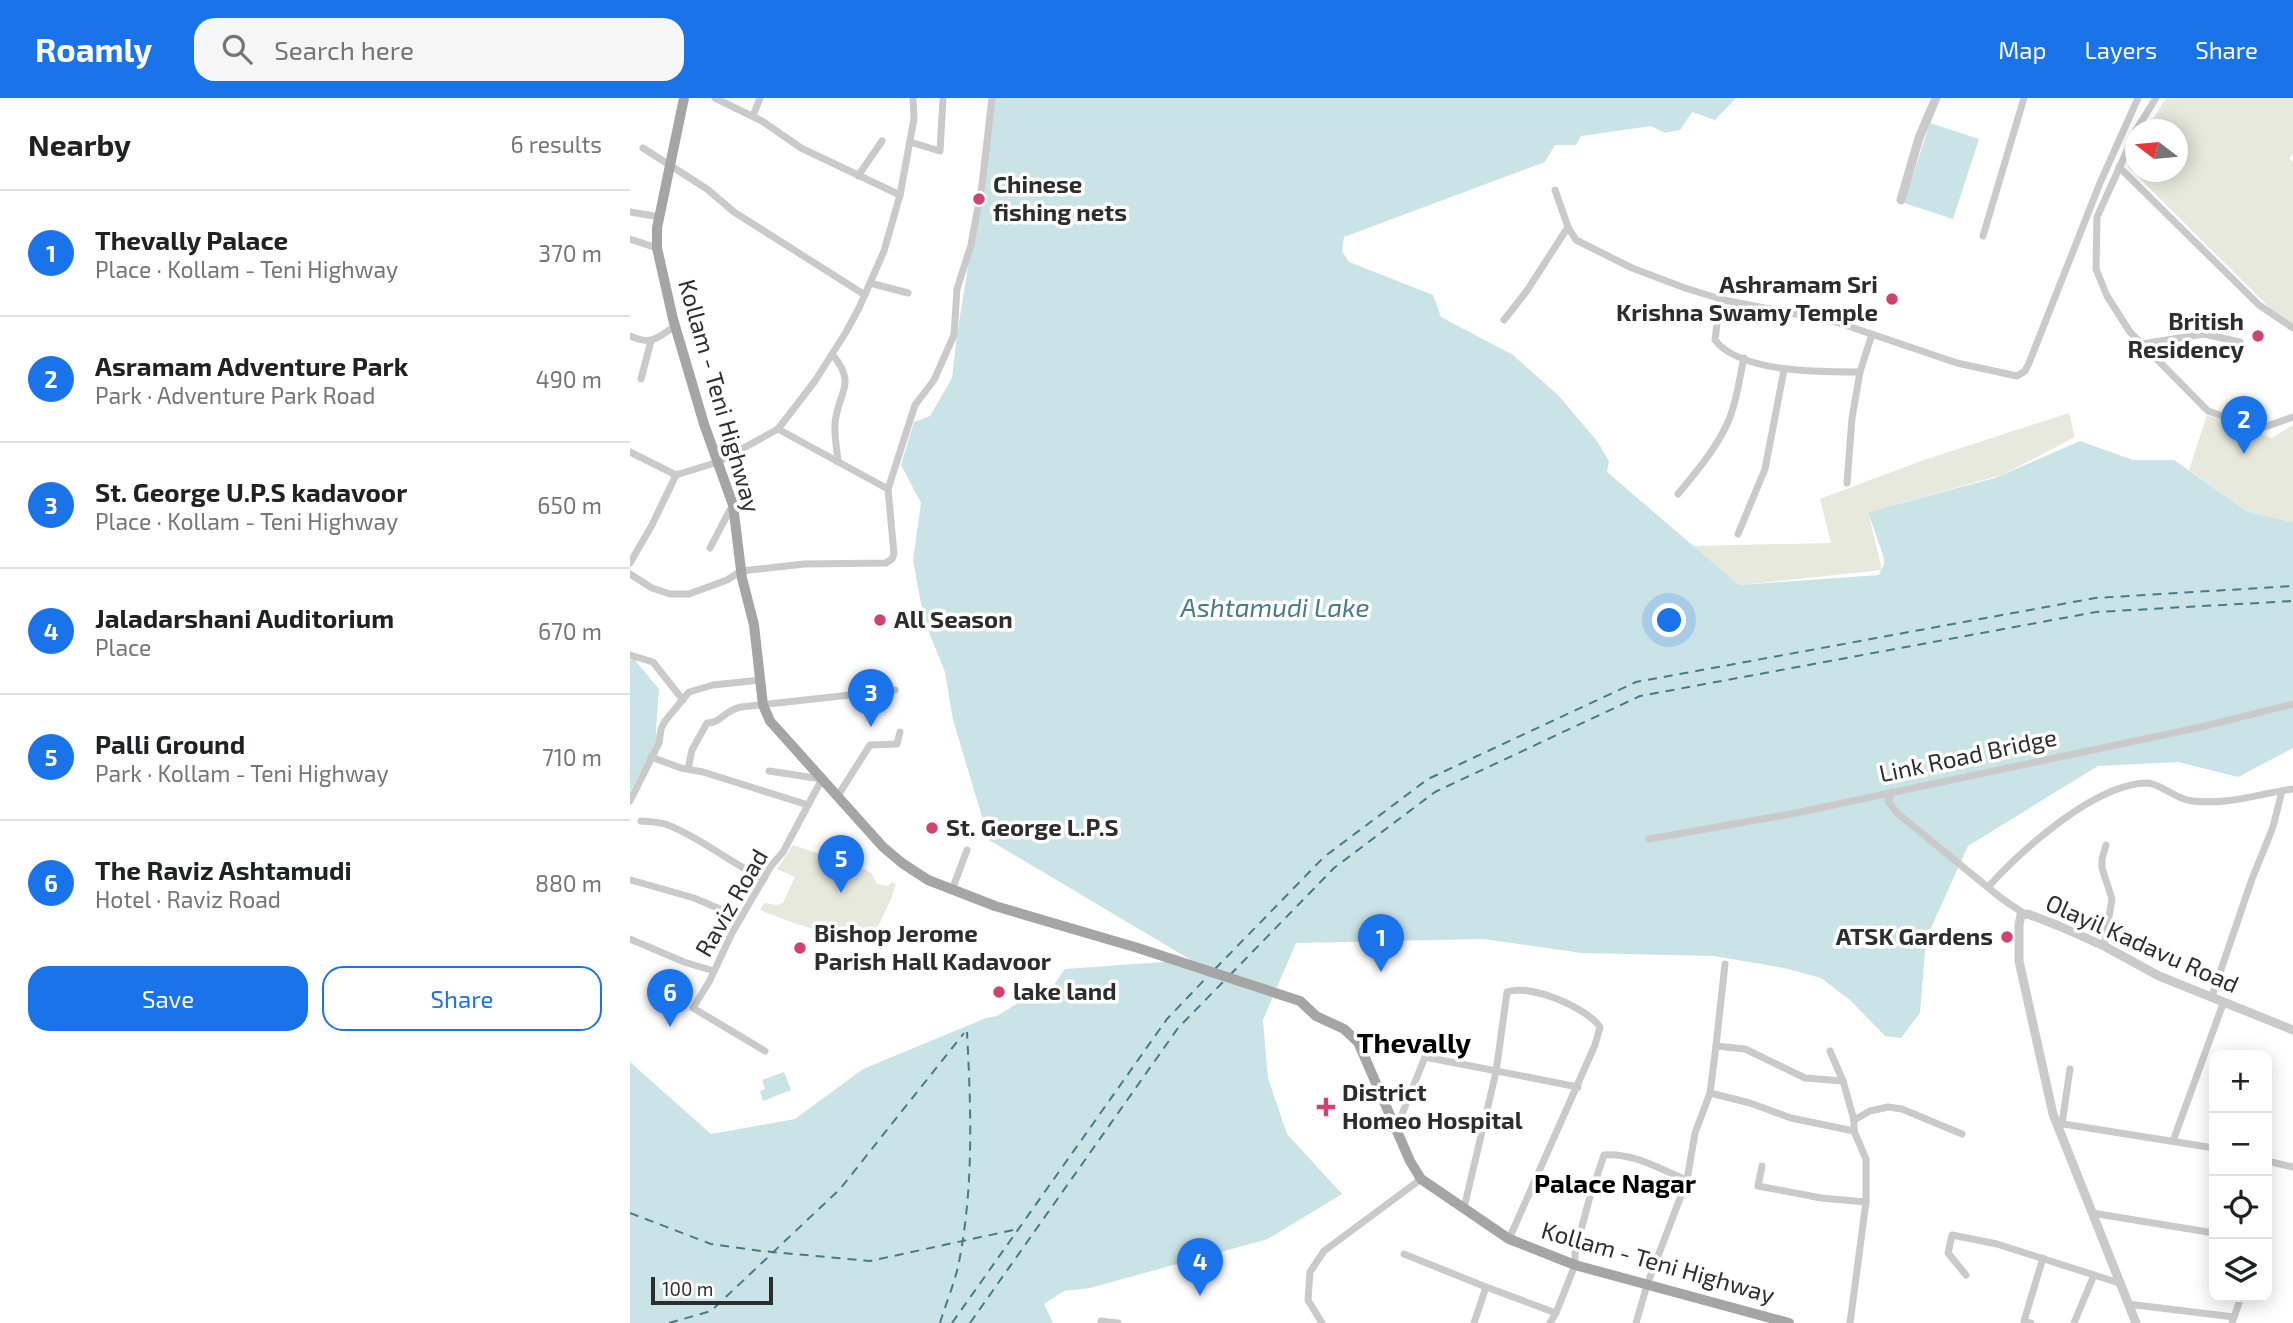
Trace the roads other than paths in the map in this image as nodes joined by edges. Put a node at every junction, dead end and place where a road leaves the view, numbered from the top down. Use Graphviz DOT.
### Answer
graph roads {
  1 [pos="684,98"];
  2 [pos="715,98"];
  3 [pos="760,98"];
  4 [pos="913,98"];
  5 [pos="943,98"];
  6 [pos="992,98"];
  7 [pos="1936,98"];
  8 [pos="2024,98"];
  9 [pos="2138,98"];
  10 [pos="2156,98"];
  11 [pos="753,116"];
  12 [pos="2143,119"];
  13 [pos="882,141"];
  14 [pos="910,142"];
  15 [pos="643,148"];
  16 [pos="2125,154"];
  17 [pos="671,166"];
  18 [pos="2119,167"];
  19 [pos="858,176"];
  20 [pos="1555,190"];
  21 [pos="900,195"];
  22 [pos="1901,200"];
  23 [pos="630,212"];
  24 [pos="660,217"];
  25 [pos="1568,227"];
  26 [pos="1983,236"];
  27 [pos="630,239"];
  28 [pos="657,248"];
  29 [pos="870,283"];
  30 [pos="908,293"];
  31 [pos="865,295"];
  32 [pos="1720,299"];
  33 [pos="1504,320"];
  34 [pos="675,326"];
  35 [pos="2293,328"];
  36 [pos="1872,334"];
  37 [pos="630,336"];
  38 [pos="651,341"];
  39 [pos="2240,342"];
  40 [pos="2142,344"];
  41 [pos="832,354"];
  42 [pos="1744,358"];
  43 [pos="1784,370"];
  44 [pos="1860,372"];
  45 [pos="641,379"];
  46 [pos="2293,416"];
  47 [pos="778,429"];
  48 [pos="630,452"];
  49 [pos="718,462"];
  50 [pos="838,462"];
  51 [pos="676,475"];
  52 [pos="1847,483"];
  53 [pos="888,489"];
  54 [pos="1678,494"];
  55 [pos="733,505"];
  56 [pos="1738,534"];
  57 [pos="630,542"];
  58 [pos="640,546"];
  59 [pos="710,548"];
  60 [pos="630,563"];
  61 [pos="741,571"];
  62 [pos="630,574"];
  63 [pos="630,655"];
  64 [pos="761,680"];
  65 [pos="895,690"];
  66 [pos="683,700"];
  67 [pos="2293,704"];
  68 [pos="764,705"];
  69 [pos="900,732"];
  70 [pos="651,757"];
  71 [pos="688,769"];
  72 [pos="769,771"];
  73 [pos="821,779"];
  74 [pos="2293,789"];
  75 [pos="2282,791"];
  76 [pos="1892,792"];
  77 [pos="837,797"];
  78 [pos="630,801"];
  79 [pos="808,805"];
  80 [pos="641,821"];
  81 [pos="1649,839"];
  82 [pos="2106,845"];
  83 [pos="967,850"];
  84 [pos="764,879"];
  85 [pos="631,880"];
  86 [pos="1988,887"];
  87 [pos="952,890"];
  88 [pos="2023,913"];
  89 [pos="742,916"];
  90 [pos="630,939"];
  91 [pos="2104,946"];
  92 [pos="1725,964"];
  93 [pos="714,971"];
  94 [pos="2212,996"];
  95 [pos="2224,1001"];
  96 [pos="2293,1030"];
  97 [pos="1716,1046"];
  98 [pos="765,1051"];
  99 [pos="1830,1051"];
  100 [pos="2070,1069"];
  101 [pos="1496,1072"];
  102 [pos="1843,1081"];
  103 [pos="1578,1087"];
  104 [pos="1710,1093"];
  105 [pos="1854,1120"];
  106 [pos="2059,1123"];
  107 [pos="1396,1130"];
  108 [pos="1854,1130"];
  109 [pos="1962,1134"];
  110 [pos="2173,1141"];
  111 [pos="2209,1147"];
  112 [pos="2272,1162"];
  113 [pos="1762,1166"];
  114 [pos="2293,1167"];
  115 [pos="1421,1179"];
  116 [pos="1687,1180"];
  117 [pos="1866,1202"];
  118 [pos="1464,1208"];
  119 [pos="2092,1213"];
  120 [pos="2209,1232"];
  121 [pos="1509,1239"];
  122 [pos="1404,1254"];
  123 [pos="2043,1258"];
  124 [pos="1575,1265"];
  125 [pos="1966,1275"];
  126 [pos="2094,1275"];
  127 [pos="2119,1283"];
  128 [pos="1647,1285"];
  129 [pos="1486,1287"];
  130 [pos="2239,1302"];
  131 [pos="2128,1304"];
  132 [pos="1556,1313"];
  133 [pos="2233,1320"];
  134 [pos="1101,1321"];
  135 [pos="1317,1322"];
  136 [pos="1118,1323"];
  137 [pos="1474,1323"];
  138 [pos="1550,1323"];
  139 [pos="1636,1323"];
  140 [pos="1786,1323"];
  141 [pos="1850,1323"];
  142 [pos="2031,1323"];
  143 [pos="2074,1323"];
  144 [pos="2136,1323"];
  1 -- 17 [label="main road, Kollam - Teni Highway"];
  2 -- 11 [label="street"];
  3 -- 11 [label="street"];
  4 -- 14 [label="street"];
  5 -- 14 [label="street"];
  6 -- 53 [label="street"];
  7 -- 22 [label="street"];
  8 -- 26 [label="street"];
  9 -- 36 [label="street"];
  10 -- 12 [label="street"];
  11 -- 19 [label="street"];
  13 -- 19 [label="street"];
  14 -- 21 [label="street"];
  15 -- 17 [label="street"];
  16 -- 18 [label="street"];
  17 -- 24 [label="main road, Kollam - Teni Highway"];
  17 -- 31 [label="street"];
  18 -- 35 [label="street"];
  18 -- 40 [label="street"];
  19 -- 21 [label="street"];
  20 -- 25 [label="street"];
  21 -- 29 [label="street"];
  23 -- 24 [label="street"];
  24 -- 28 [label="main road, Kollam - Teni Highway"];
  25 -- 32 [label="street"];
  25 -- 33 [label="street"];
  27 -- 28 [label="street"];
  28 -- 34 [label="main road, Kollam - Teni Highway"];
  29 -- 30 [label="street"];
  29 -- 31 [label="street"];
  31 -- 41 [label="street"];
  32 -- 36 [label="street"];
  32 -- 42 [label="street"];
  34 -- 38 [label="street"];
  34 -- 49 [label="main road, Kollam - Teni Highway"];
  36 -- 44 [label="street"];
  37 -- 38 [label="street"];
  38 -- 45 [label="street"];
  39 -- 40 [label="street"];
  40 -- 46 [label="street"];
  41 -- 47 [label="street"];
  41 -- 50 [label="street"];
  42 -- 43 [label="street"];
  42 -- 54 [label="street"];
  43 -- 44 [label="street"];
  43 -- 56 [label="street"];
  44 -- 52 [label="street"];
  47 -- 49 [label="street"];
  47 -- 50 [label="street"];
  48 -- 51 [label="street"];
  49 -- 51 [label="street"];
  49 -- 55 [label="main road, Kollam - Teni Highway"];
  50 -- 53 [label="street"];
  51 -- 58 [label="street"];
  53 -- 61 [label="street"];
  55 -- 59 [label="street"];
  55 -- 61 [label="main road, Kollam - Teni Highway"];
  57 -- 58 [label="street"];
  58 -- 60 [label="street"];
  61 -- 62 [label="street"];
  61 -- 64 [label="main road, Kollam - Teni Highway"];
  63 -- 66 [label="street"];
  64 -- 66 [label="street"];
  64 -- 68 [label="main road, Kollam - Teni Highway"];
  65 -- 68 [label="street"];
  66 -- 70 [label="street"];
  67 -- 76 [label="street, Link Road Bridge"];
  68 -- 71 [label="street"];
  68 -- 73 [label="main road, Kollam - Teni Highway"];
  69 -- 77 [label="street"];
  70 -- 71 [label="street"];
  70 -- 78 [label="street"];
  71 -- 79 [label="street"];
  72 -- 73 [label="street"];
  73 -- 77 [label="main road, Kollam - Teni Highway"];
  73 -- 79 [label="street, Raviz Road"];
  74 -- 75 [label="street"];
  75 -- 86 [label="street"];
  75 -- 94 [label="street"];
  76 -- 81 [label="street, Link Road Bridge"];
  76 -- 86 [label="street"];
  77 -- 87 [label="main road, Kollam - Teni Highway"];
  79 -- 84 [label="street, Raviz Road"];
  80 -- 84 [label="street"];
  82 -- 91 [label="street"];
  83 -- 87 [label="street"];
  84 -- 89 [label="street, Raviz Road"];
  85 -- 89 [label="street"];
  86 -- 88 [label="street"];
  87 -- 107 [label="main road, Kollam - Teni Highway"];
  88 -- 91 [label="street, Olayil Kadavu Road"];
  88 -- 106 [label="street, Olayil Kadavu Road"];
  89 -- 93 [label="street, Raviz Road"];
  90 -- 93 [label="street"];
  91 -- 94 [label="street, Olayil Kadavu Road"];
  92 -- 97 [label="street"];
  93 -- 98 [label="street, Raviz Road"];
  94 -- 95 [label="street, Olayil Kadavu Road"];
  95 -- 96 [label="street, Olayil Kadavu Road"];
  95 -- 110 [label="street"];
  97 -- 102 [label="street"];
  97 -- 104 [label="street"];
  99 -- 102 [label="street"];
  100 -- 106 [label="street"];
  101 -- 103 [label="street"];
  101 -- 103 [label="street"];
  101 -- 107 [label="street"];
  101 -- 118 [label="street"];
  102 -- 105 [label="street"];
  103 -- 121 [label="street"];
  104 -- 108 [label="street"];
  104 -- 116 [label="street"];
  105 -- 108 [label="street"];
  105 -- 109 [label="street"];
  106 -- 110 [label="street"];
  106 -- 119 [label="street, Olayil Kadavu Road"];
  107 -- 115 [label="main road, Kollam - Teni Highway"];
  108 -- 117 [label="street"];
  110 -- 111 [label="street"];
  112 -- 114 [label="street"];
  113 -- 117 [label="street"];
  115 -- 118 [label="main road, Kollam - Teni Highway"];
  115 -- 135 [label="street"];
  116 -- 124 [label="street"];
  116 -- 128 [label="street"];
  117 -- 141 [label="street"];
  118 -- 121 [label="main road, Kollam - Teni Highway"];
  119 -- 120 [label="street"];
  119 -- 127 [label="street, Olayil Kadavu Road"];
  121 -- 124 [label="main road, Kollam - Teni Highway"];
  122 -- 129 [label="street"];
  123 -- 125 [label="street"];
  123 -- 126 [label="street"];
  123 -- 142 [label="street"];
  124 -- 128 [label="main road, Kollam - Teni Highway"];
  124 -- 132 [label="street"];
  126 -- 127 [label="street"];
  126 -- 143 [label="street"];
  127 -- 131 [label="street, Olayil Kadavu Road"];
  128 -- 139 [label="street"];
  128 -- 140 [label="main road, Kollam - Teni Highway"];
  129 -- 132 [label="street"];
  129 -- 137 [label="street"];
  130 -- 133 [label="street"];
  131 -- 133 [label="street"];
  131 -- 144 [label="street, Olayil Kadavu Road"];
  132 -- 138 [label="street"];
  134 -- 136 [label="street"];
}
